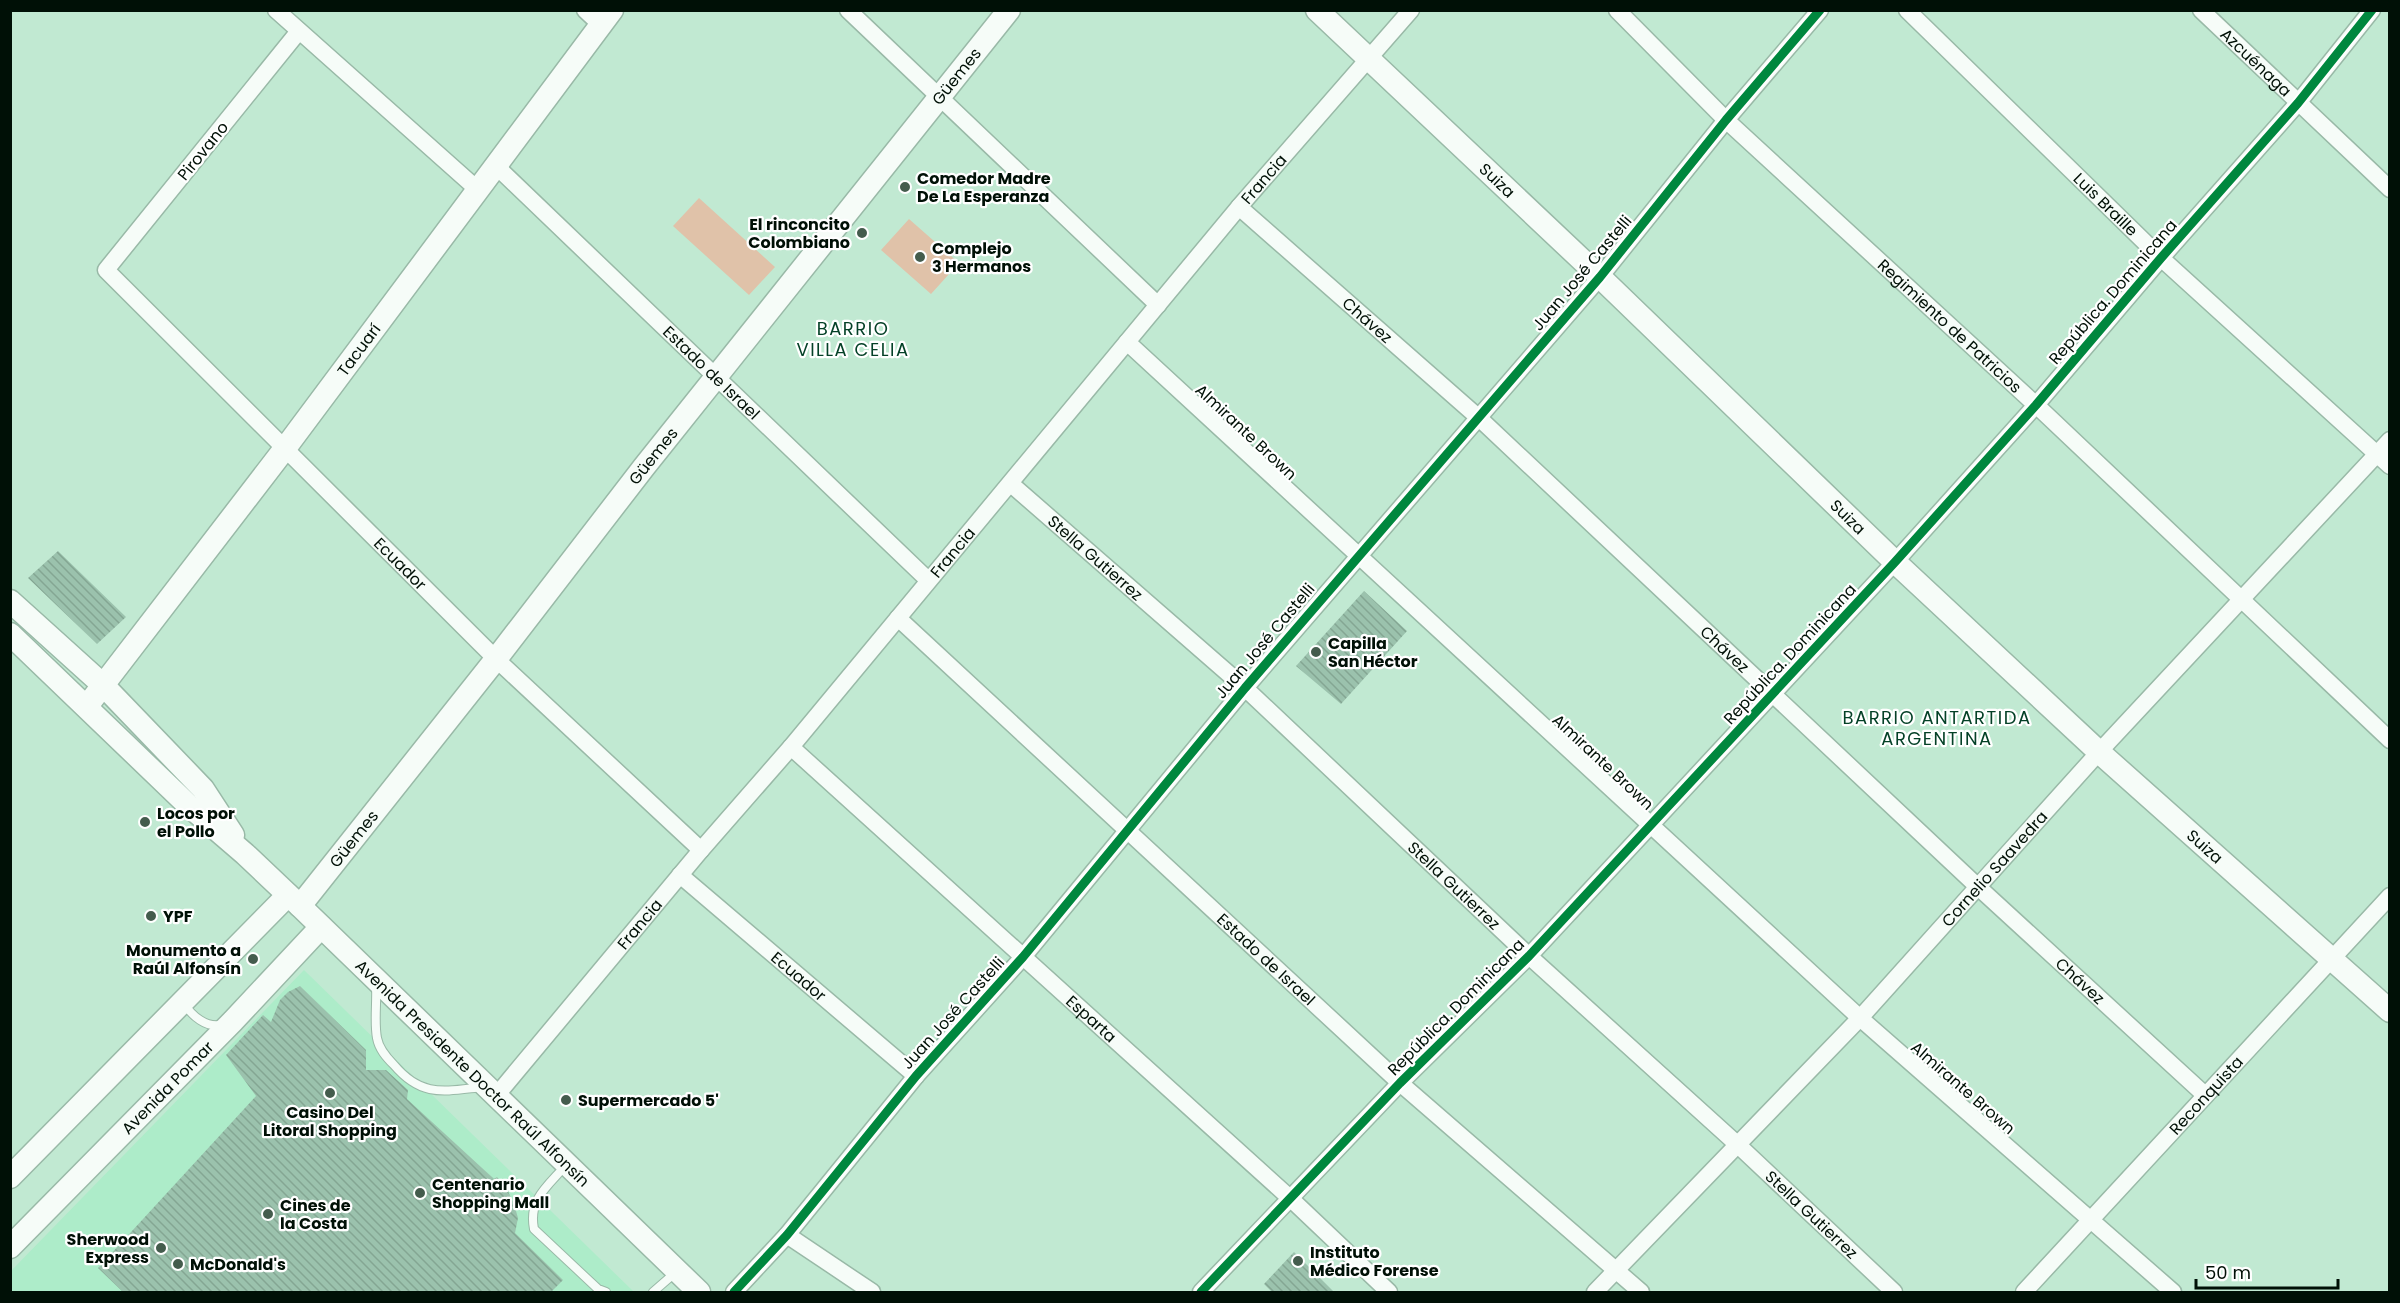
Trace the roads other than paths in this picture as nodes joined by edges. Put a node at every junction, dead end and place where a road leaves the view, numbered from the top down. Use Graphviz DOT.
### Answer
graph roads {
  1 [pos="276,10"];
  2 [pos="848,10"];
  3 [pos="1009,10"];
  4 [pos="1317,10"];
  5 [pos="1411,10"];
  6 [pos="1617,10"];
  7 [pos="1820,10"];
  8 [pos="1907,10"];
  9 [pos="2201,10"];
  10 [pos="2372,10"];
  11 [pos="599,15"];
  12 [pos="299,31"];
  13 [pos="1369,60"];
  14 [pos="940,98"];
  15 [pos="2298,103"];
  16 [pos="1726,120"];
  17 [pos="495,165"];
  18 [pos="477,189"];
  19 [pos="2390,189"];
  20 [pos="1239,207"];
  21 [pos="2161,258"];
  22 [pos="106,270"];
  23 [pos="1600,277"];
  24 [pos="1158,304"];
  25 [pos="1127,342"];
  26 [pos="717,376"];
  27 [pos="2036,405"];
  28 [pos="1479,418"];
  29 [pos="2390,440"];
  30 [pos="286,447"];
  31 [pos="2377,454"];
  32 [pos="2390,466"];
  33 [pos="1011,484"];
  34 [pos="1358,556"];
  35 [pos="1895,562"];
  36 [pos="928,580"];
  37 [pos="2242,600"];
  38 [pos="10,601"];
  39 [pos="898,618"];
  40 [pos="10,634"];
  41 [pos="496,659"];
  42 [pos="103,685"];
  43 [pos="1245,688"];
  44 [pos="1774,694"];
  45 [pos="87,706"];
  46 [pos="2390,740"];
  47 [pos="791,747"];
  48 [pos="2099,752"];
  49 [pos="1651,827"];
  50 [pos="1127,832"];
  51 [pos="701,850"];
  52 [pos="245,854"];
  53 [pos="681,875"];
  54 [pos="1977,886"];
  55 [pos="2390,896"];
  56 [pos="294,900"];
  57 [pos="321,927"];
  58 [pos="1529,956"];
  59 [pos="1023,957"];
  60 [pos="2331,960"];
  61 [pos="376,980"];
  62 [pos="183,1002"];
  63 [pos="2390,1011"];
  64 [pos="1860,1018"];
  65 [pos="232,1021"];
  66 [pos="916,1076"];
  67 [pos="1400,1083"];
  68 [pos="491,1091"];
  69 [pos="2205,1095"];
  70 [pos="1738,1145"];
  71 [pos="566,1165"];
  72 [pos="10,1177"];
  73 [pos="1291,1199"];
  74 [pos="2090,1220"];
  75 [pos="787,1235"];
  76 [pos="10,1247"];
  77 [pos="1617,1270"];
  78 [pos="686,1283"];
  79 [pos="600,1291"];
  80 [pos="653,1293"];
  81 [pos="734,1293"];
  82 [pos="872,1293"];
  83 [pos="1202,1293"];
  84 [pos="1389,1293"];
  85 [pos="1594,1293"];
  86 [pos="1641,1293"];
  87 [pos="1893,1293"];
  88 [pos="2024,1293"];
  89 [pos="2173,1293"];
  1 -- 12 [label="street"];
  2 -- 14 [label="street"];
  3 -- 14 [label="street, Güemes"];
  4 -- 13 [label="street, Suiza"];
  5 -- 13 [label="street, Francia"];
  6 -- 16 [label="street, Regimiento de Patricios"];
  7 -- 16 [label="street, Juan José Castelli"];
  8 -- 21 [label="street, Luis Braille"];
  9 -- 15 [label="street, Azcuénaga"];
  10 -- 15 [label="street, República. Dominicana"];
  11 -- 17 [label="street, Tacuarí"];
  12 -- 18 [label="street"];
  12 -- 22 [label="street, Pirovano"];
  13 -- 20 [label="street, Francia"];
  13 -- 23 [label="street, Suiza"];
  14 -- 24 [label="street"];
  14 -- 26 [label="street, Güemes"];
  15 -- 19 [label="street, Azcuénaga"];
  15 -- 21 [label="street, República. Dominicana"];
  16 -- 23 [label="street, Juan José Castelli"];
  16 -- 27 [label="street, Regimiento de Patricios"];
  17 -- 18 [label="street, Tacuarí"];
  17 -- 26 [label="street, Estado de Israel"];
  18 -- 30 [label="street, Tacuarí"];
  20 -- 24 [label="street, Francia"];
  20 -- 28 [label="street, Chávez"];
  21 -- 27 [label="street, República. Dominicana"];
  21 -- 31 [label="street, Luis Braille"];
  22 -- 30 [label="street, Ecuador"];
  23 -- 28 [label="street, Juan José Castelli"];
  23 -- 35 [label="street, Suiza"];
  24 -- 25 [label="street, Francia"];
  25 -- 33 [label="street, Francia"];
  25 -- 34 [label="street, Almirante Brown"];
  26 -- 36 [label="street, Estado de Israel"];
  26 -- 41 [label="street, Güemes"];
  27 -- 35 [label="street, República. Dominicana"];
  27 -- 37 [label="street, Regimiento de Patricios"];
  28 -- 34 [label="street, Juan José Castelli"];
  28 -- 44 [label="street, Chávez"];
  29 -- 31 [label="street, Cornelio Saavedra"];
  30 -- 41 [label="street, Ecuador"];
  30 -- 42 [label="street, Tacuarí"];
  31 -- 32 [label="street, Luis Braille"];
  31 -- 37 [label="street, Cornelio Saavedra"];
  33 -- 36 [label="street, Francia"];
  33 -- 43 [label="street, Stella Gutierrez"];
  34 -- 43 [label="street, Juan José Castelli"];
  34 -- 49 [label="street, Almirante Brown"];
  35 -- 44 [label="street, República. Dominicana"];
  35 -- 48 [label="street, Suiza"];
  36 -- 39 [label="street, Francia"];
  37 -- 46 [label="street, Regimiento de Patricios"];
  37 -- 48 [label="street, Cornelio Saavedra"];
  38 -- 42 [label="street, Avenida Presidente Doctor Raúl Alfonsín"];
  39 -- 47 [label="street, Francia"];
  39 -- 50 [label="street, Estado de Israel"];
  40 -- 45 [label="street, Avenida Presidente Doctor Raúl Alfonsín"];
  41 -- 51 [label="street, Ecuador"];
  41 -- 56 [label="street, Güemes"];
  42 -- 45 [label="street, Tacuarí"];
  42 -- 52 [label="street, Avenida Presidente Doctor Raúl Alfonsín"];
  43 -- 50 [label="street, Juan José Castelli"];
  43 -- 58 [label="street, Stella Gutierrez"];
  44 -- 49 [label="street, República. Dominicana"];
  44 -- 54 [label="street, Chávez"];
  45 -- 52 [label="street, Avenida Presidente Doctor Raúl Alfonsín"];
  47 -- 51 [label="street, Francia"];
  47 -- 59 [label="street, Esparta"];
  48 -- 54 [label="street, Cornelio Saavedra"];
  48 -- 60 [label="street, Suiza"];
  49 -- 58 [label="street, República. Dominicana"];
  49 -- 64 [label="street, Almirante Brown"];
  50 -- 59 [label="street, Juan José Castelli"];
  50 -- 67 [label="street, Estado de Israel"];
  51 -- 53 [label="street, Francia"];
  52 -- 56 [label="street, Avenida Presidente Doctor Raúl Alfonsín"];
  53 -- 66 [label="street, Ecuador"];
  53 -- 68 [label="street, Francia"];
  54 -- 64 [label="street, Cornelio Saavedra"];
  54 -- 69 [label="street, Chávez"];
  55 -- 60 [label="street, Reconquista"];
  56 -- 57 [label="street, Avenida Presidente Doctor Raúl Alfonsín"];
  56 -- 62 [label="street"];
  57 -- 61 [label="street, Avenida Presidente Doctor Raúl Alfonsín"];
  57 -- 65 [label="street, Avenida Pomar"];
  58 -- 67 [label="street, República. Dominicana"];
  58 -- 70 [label="street, Stella Gutierrez"];
  59 -- 66 [label="street, Juan José Castelli"];
  59 -- 73 [label="street, Esparta"];
  60 -- 63 [label="street, Suiza"];
  60 -- 69 [label="street, Reconquista"];
  61 -- 68 [label="street, Avenida Presidente Doctor Raúl Alfonsín"];
  61 -- 68 [label="lane"];
  62 -- 65 [label="lane"];
  62 -- 72 [label="street"];
  64 -- 70 [label="street, Cornelio Saavedra"];
  64 -- 74 [label="street, Almirante Brown"];
  65 -- 76 [label="street, Avenida Pomar"];
  66 -- 75 [label="street, Juan José Castelli"];
  67 -- 73 [label="street, República. Dominicana"];
  67 -- 77 [label="street, Estado de Israel"];
  68 -- 71 [label="street, Avenida Presidente Doctor Raúl Alfonsín"];
  69 -- 74 [label="street, Reconquista"];
  70 -- 77 [label="street, Cornelio Saavedra"];
  70 -- 87 [label="street, Stella Gutierrez"];
  71 -- 78 [label="street, Avenida Presidente Doctor Raúl Alfonsín"];
  71 -- 79 [label="lane"];
  73 -- 83 [label="street, República. Dominicana"];
  73 -- 84 [label="street, Esparta"];
  74 -- 88 [label="street, Reconquista"];
  74 -- 89 [label="street, Almirante Brown"];
  75 -- 81 [label="street, Juan José Castelli"];
  75 -- 82 [label="street"];
  77 -- 85 [label="street, Cornelio Saavedra"];
  77 -- 86 [label="street, Estado de Israel"];
  78 -- 80 [label="lane"];
}
